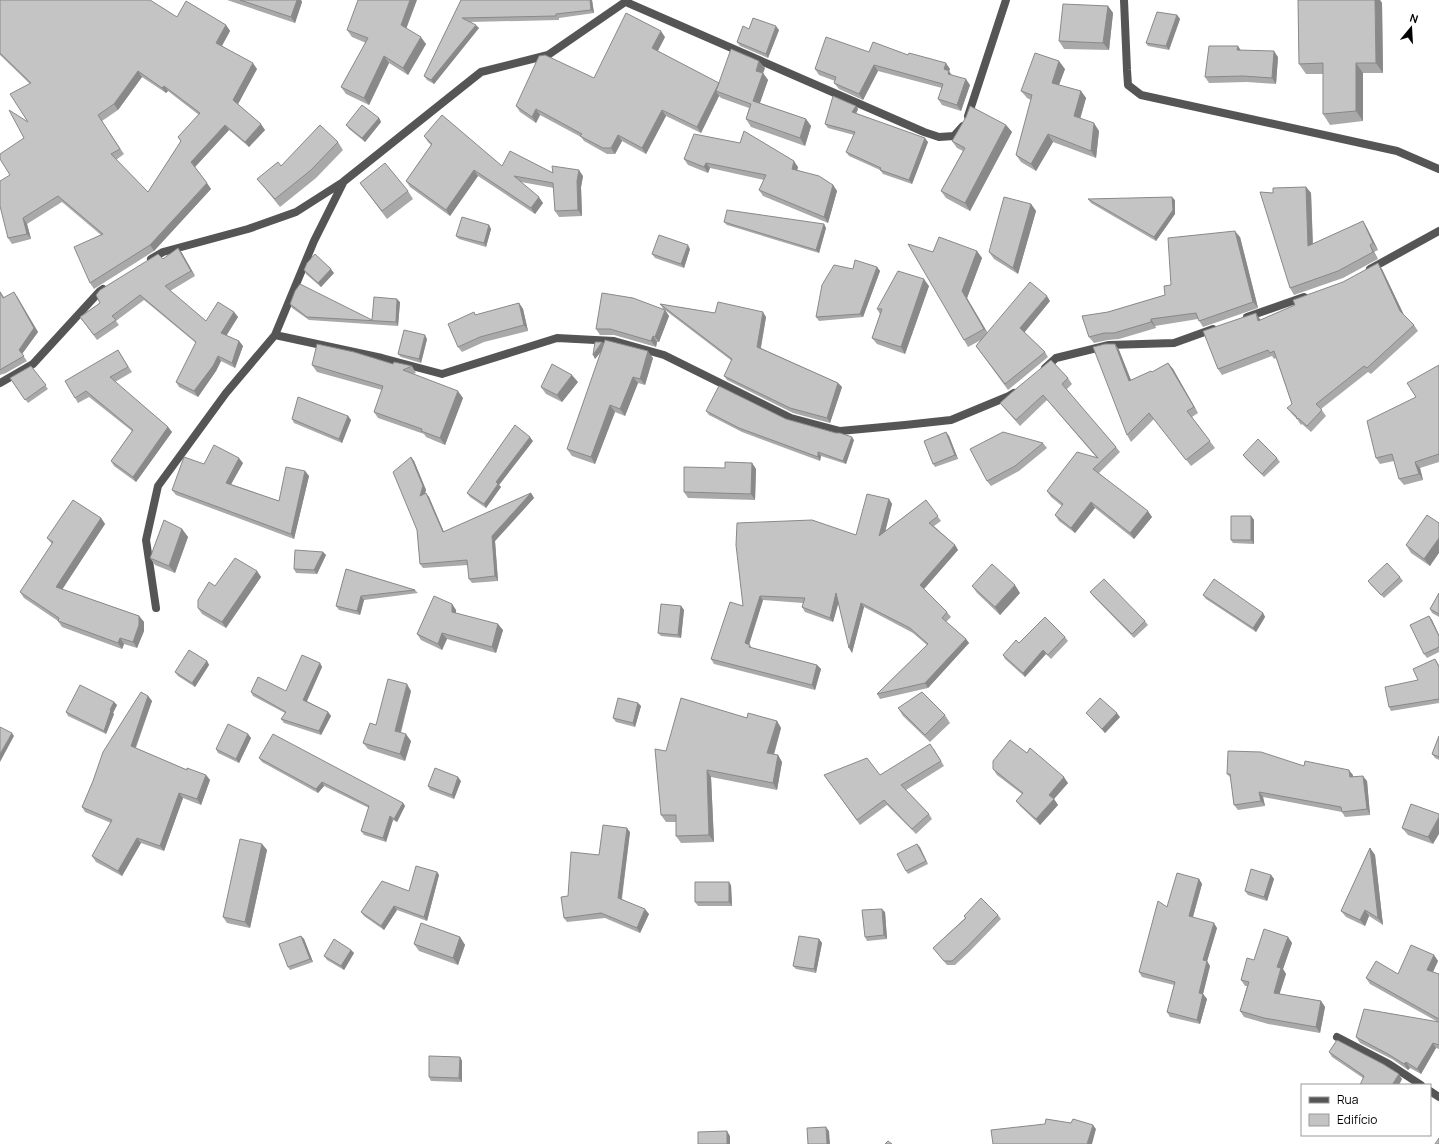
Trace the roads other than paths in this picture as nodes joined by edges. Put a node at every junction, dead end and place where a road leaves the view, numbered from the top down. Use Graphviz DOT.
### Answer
graph roads {
  1 [pos="1006,0"];
  2 [pos="1124,0"];
  3 [pos="627,1"];
  4 [pos="1439,169"];
  5 [pos="343,182"];
  6 [pos="1439,231"];
  7 [pos="144,264"];
  8 [pos="1365,272"];
  9 [pos="112,283"];
  10 [pos="1315,294"];
  11 [pos="1241,320"];
  12 [pos="1218,327"];
  13 [pos="275,335"];
  14 [pos="1038,373"];
  15 [pos="0,383"];
  16 [pos="1021,387"];
  17 [pos="156,608"];
  18 [pos="1337,1037"];
  19 [pos="1419,1084"];
  1 -- 3 [label="street"];
  2 -- 4 [label="street"];
  3 -- 5 [label="street"];
  5 -- 7 [label="street"];
  5 -- 13 [label="street"];
  6 -- 8 [label="street"];
  9 -- 15 [label="street"];
  10 -- 11 [label="street"];
  12 -- 14 [label="street"];
  13 -- 16 [label="street"];
  13 -- 17 [label="street"];
  18 -- 19 [label="street"];
}
